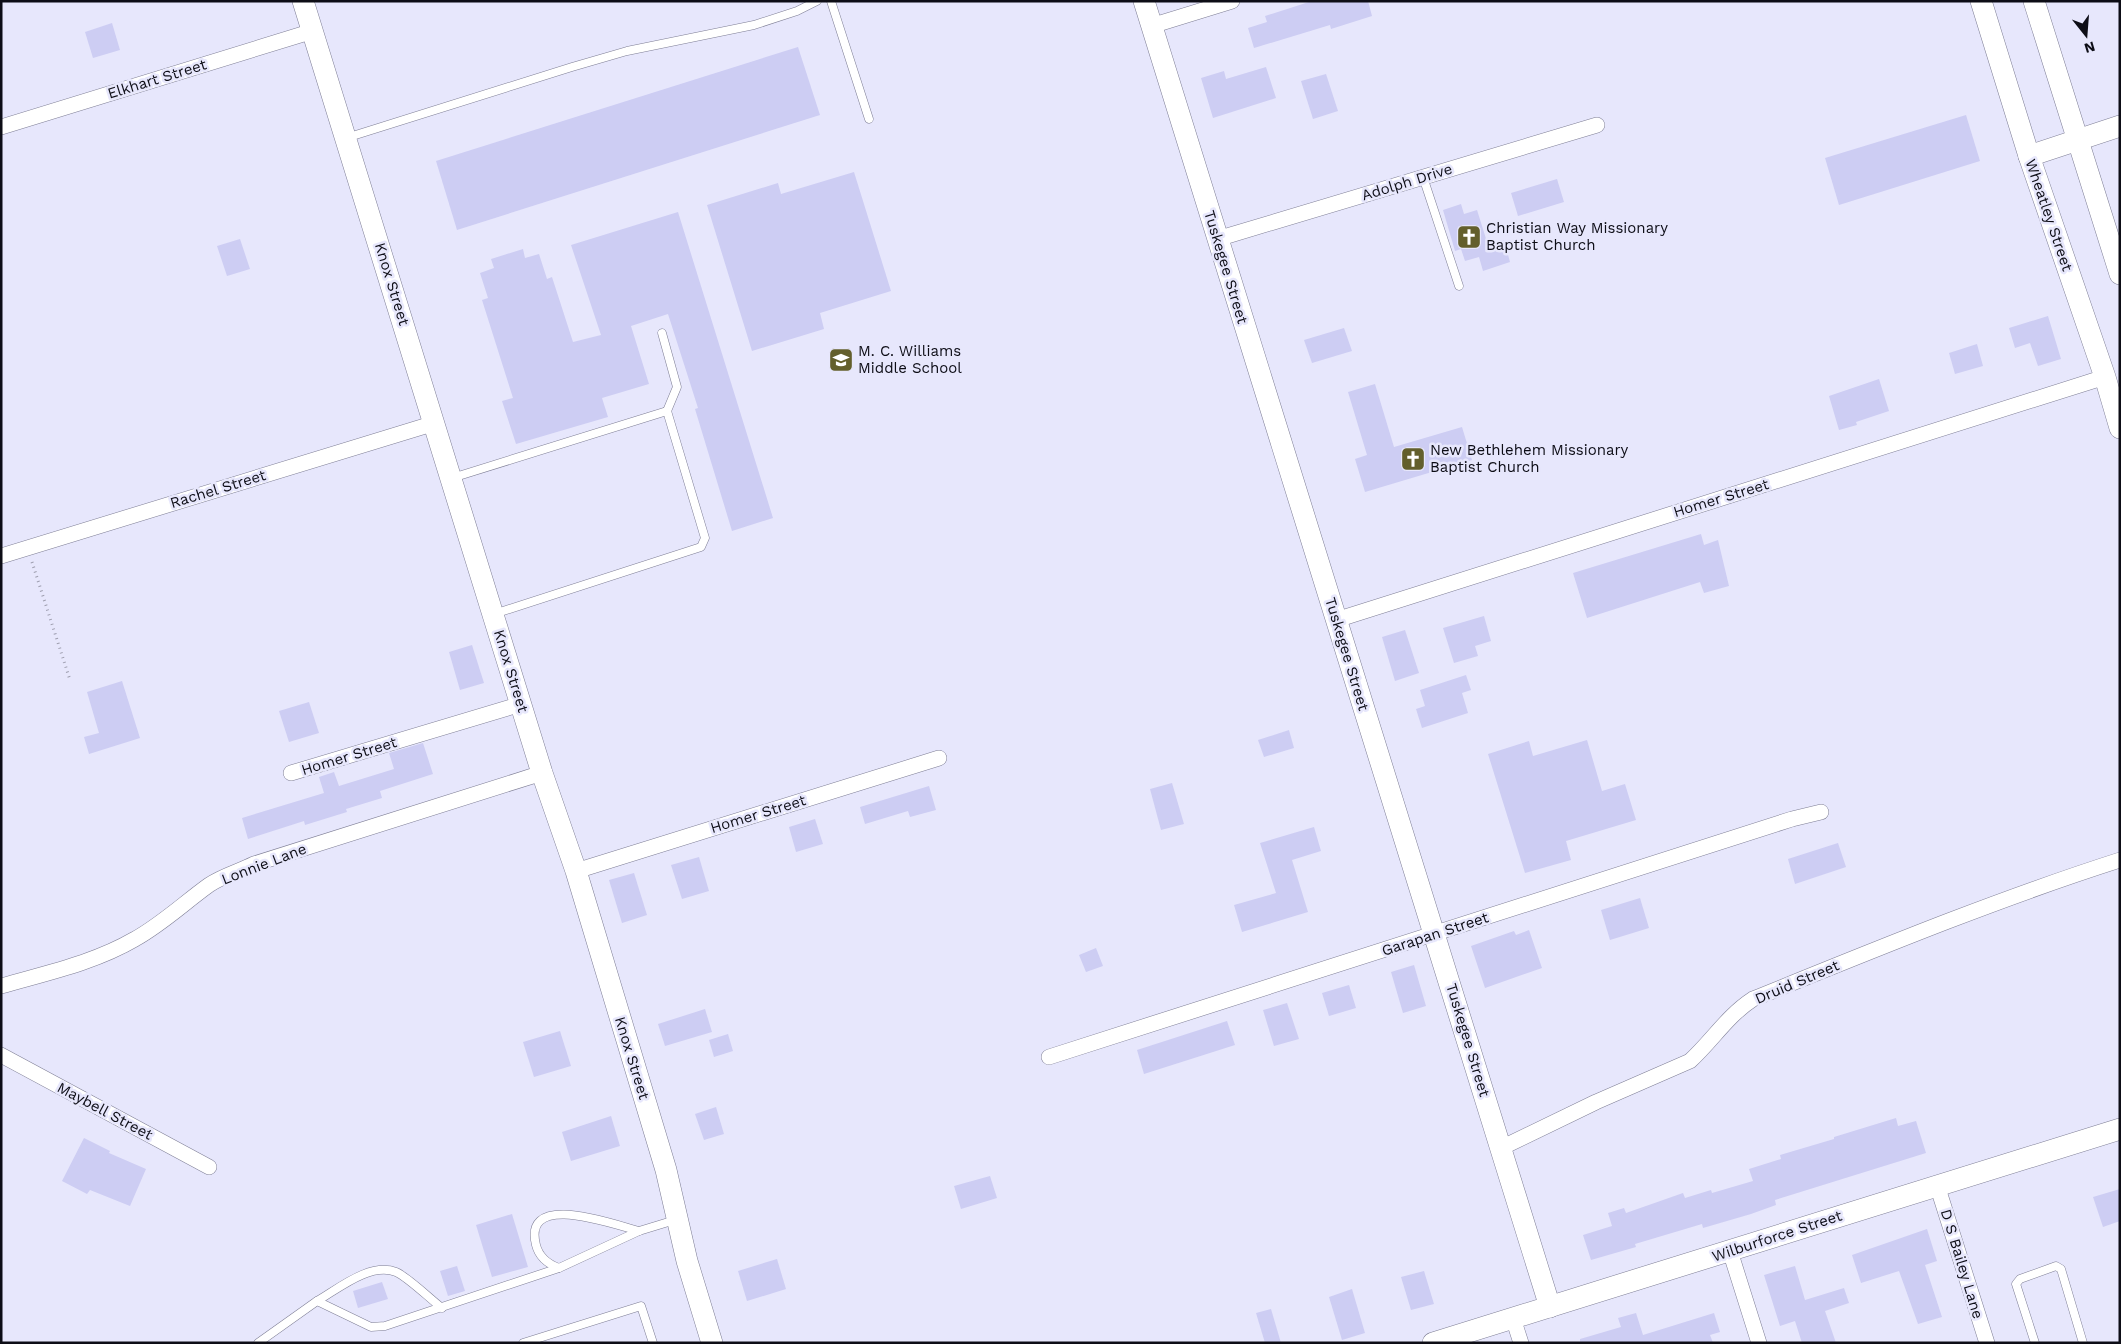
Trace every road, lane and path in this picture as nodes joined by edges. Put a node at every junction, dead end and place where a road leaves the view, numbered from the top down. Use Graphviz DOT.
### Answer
graph roads {
  1 [pos="303,1"];
  2 [pos="817,1"];
  3 [pos="831,1"];
  4 [pos="1144,1"];
  5 [pos="1232,1"];
  6 [pos="1981,1"];
  7 [pos="2034,1"];
  8 [pos="1152,26"];
  9 [pos="312,31"];
  10 [pos="868,119"];
  11 [pos="1597,124"];
  12 [pos="2120,126"];
  13 [pos="1,127"];
  14 [pos="346,138"];
  15 [pos="2077,139"];
  16 [pos="2029,156"];
  17 [pos="1423,177"];
  18 [pos="1218,239"];
  19 [pos="2120,274"];
  20 [pos="1459,286"];
  21 [pos="662,332"];
  22 [pos="2105,377"];
  23 [pos="667,411"];
  24 [pos="435,423"];
  25 [pos="2120,428"];
  26 [pos="452,478"];
  27 [pos="28,547"];
  28 [pos="1,556"];
  29 [pos="494,614"];
  30 [pos="1336,620"];
  31 [pos="70,680"];
  32 [pos="521,704"];
  33 [pos="939,758"];
  34 [pos="291,773"];
  35 [pos="542,773"];
  36 [pos="1821,812"];
  37 [pos="2120,860"];
  38 [pos="576,871"];
  39 [pos="1435,934"];
  40 [pos="1,986"];
  41 [pos="1,1055"];
  42 [pos="1050,1057"];
  43 [pos="2120,1129"];
  44 [pos="1501,1148"];
  45 [pos="209,1167"];
  46 [pos="1937,1185"];
  47 [pos="677,1219"];
  48 [pos="639,1231"];
  49 [pos="1730,1251"];
  50 [pos="560,1268"];
  51 [pos="317,1301"];
  52 [pos="1550,1307"];
  53 [pos="442,1308"];
  54 [pos="1512,1318"];
  55 [pos="258,1343"];
  56 [pos="523,1343"];
  57 [pos="653,1343"];
  58 [pos="712,1343"];
  59 [pos="1433,1343"];
  60 [pos="1520,1343"];
  61 [pos="1759,1343"];
  62 [pos="1987,1343"];
  63 [pos="2035,1343"];
  64 [pos="2083,1343"];
  1 -- 9 [label="street, Knox Street"];
  2 -- 14 [label="lane"];
  3 -- 10 [label="lane"];
  4 -- 8 [label="street, Tuskegee Street"];
  5 -- 8 [label="street"];
  6 -- 16 [label="street, Wheatley Street"];
  7 -- 15 [label="street"];
  8 -- 18 [label="street, Tuskegee Street"];
  9 -- 13 [label="street, Elkhart Street"];
  9 -- 14 [label="street, Knox Street"];
  11 -- 17 [label="street, Adolph Drive"];
  12 -- 15 [label="street"];
  14 -- 24 [label="street, Knox Street"];
  15 -- 16 [label="street"];
  15 -- 19 [label="street"];
  16 -- 22 [label="street, Wheatley Street"];
  17 -- 18 [label="street, Adolph Drive"];
  17 -- 20 [label="lane"];
  18 -- 30 [label="street, Tuskegee Street"];
  21 -- 23 [label="lane"];
  22 -- 25 [label="street, Wheatley Street"];
  22 -- 30 [label="street, Homer Street"];
  23 -- 26 [label="lane"];
  23 -- 29 [label="lane"];
  24 -- 26 [label="street, Knox Street"];
  24 -- 27 [label="street, Rachel Street"];
  26 -- 29 [label="street, Knox Street"];
  27 -- 28 [label="street, Rachel Street"];
  27 -- 31 [label="path"];
  29 -- 32 [label="street, Knox Street"];
  30 -- 39 [label="street, Tuskegee Street"];
  32 -- 34 [label="street, Homer Street"];
  32 -- 35 [label="street, Knox Street"];
  33 -- 38 [label="street, Homer Street"];
  35 -- 38 [label="street, Knox Street"];
  35 -- 40 [label="street, Lonnie Lane"];
  36 -- 39 [label="street, Garapan Street"];
  37 -- 44 [label="street, Druid Street"];
  38 -- 47 [label="street, Knox Street"];
  39 -- 42 [label="street, Garapan Street"];
  39 -- 44 [label="street, Tuskegee Street"];
  41 -- 45 [label="street, Maybell Street"];
  43 -- 46 [label="street, Wilburforce Street"];
  44 -- 52 [label="street, Tuskegee Street"];
  46 -- 49 [label="street, Wilburforce Street"];
  46 -- 62 [label="street, D S Bailey Lane"];
  47 -- 48 [label="lane"];
  47 -- 58 [label="street, Knox Street"];
  48 -- 50 [label="lane"];
  48 -- 50 [label="lane"];
  49 -- 52 [label="street, Wilburforce Street"];
  49 -- 61 [label="street"];
  50 -- 53 [label="lane"];
  51 -- 53 [label="lane"];
  51 -- 53 [label="lane"];
  51 -- 55 [label="lane"];
  52 -- 54 [label="street, Wilburforce Street"];
  54 -- 59 [label="street, Wilburforce Street"];
  54 -- 60 [label="street"];
  56 -- 57 [label="lane"];
  63 -- 64 [label="lane"];
}
